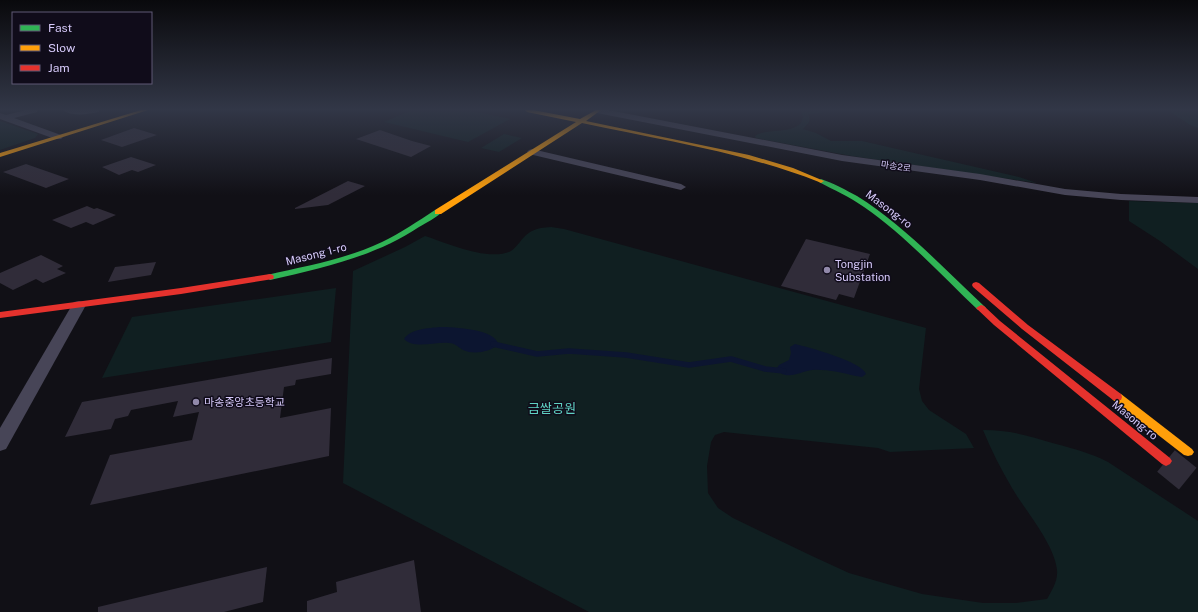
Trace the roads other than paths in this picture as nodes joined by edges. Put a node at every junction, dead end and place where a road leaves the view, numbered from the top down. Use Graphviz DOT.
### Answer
graph roads {
  1 [pos="53,139"];
  2 [pos="554,139"];
  3 [pos="671,139"];
  4 [pos="691,139"];
  5 [pos="743,139"];
  6 [pos="532,152"];
  7 [pos="0,155"];
  8 [pos="832,176"];
  9 [pos="682,187"];
  10 [pos="1198,200"];
  11 [pos="969,279"];
  12 [pos="79,305"];
  13 [pos="0,315"];
  14 [pos="0,444"];
  15 [pos="1188,452"];
  16 [pos="1166,461"];
  1 -- 7 [label="street"];
  2 -- 6 [label="street, Masong 1-ro"];
  3 -- 16 [label="street, Masong-ro"];
  4 -- 8 [label="street, Masong-ro"];
  5 -- 10 [label="street, 마송2로"];
  6 -- 9 [label="street"];
  6 -- 12 [label="street, Masong 1-ro"];
  11 -- 15 [label="street, Masong-ro"];
  12 -- 13 [label="street, Masong 1-ro"];
  12 -- 14 [label="street"];
}
